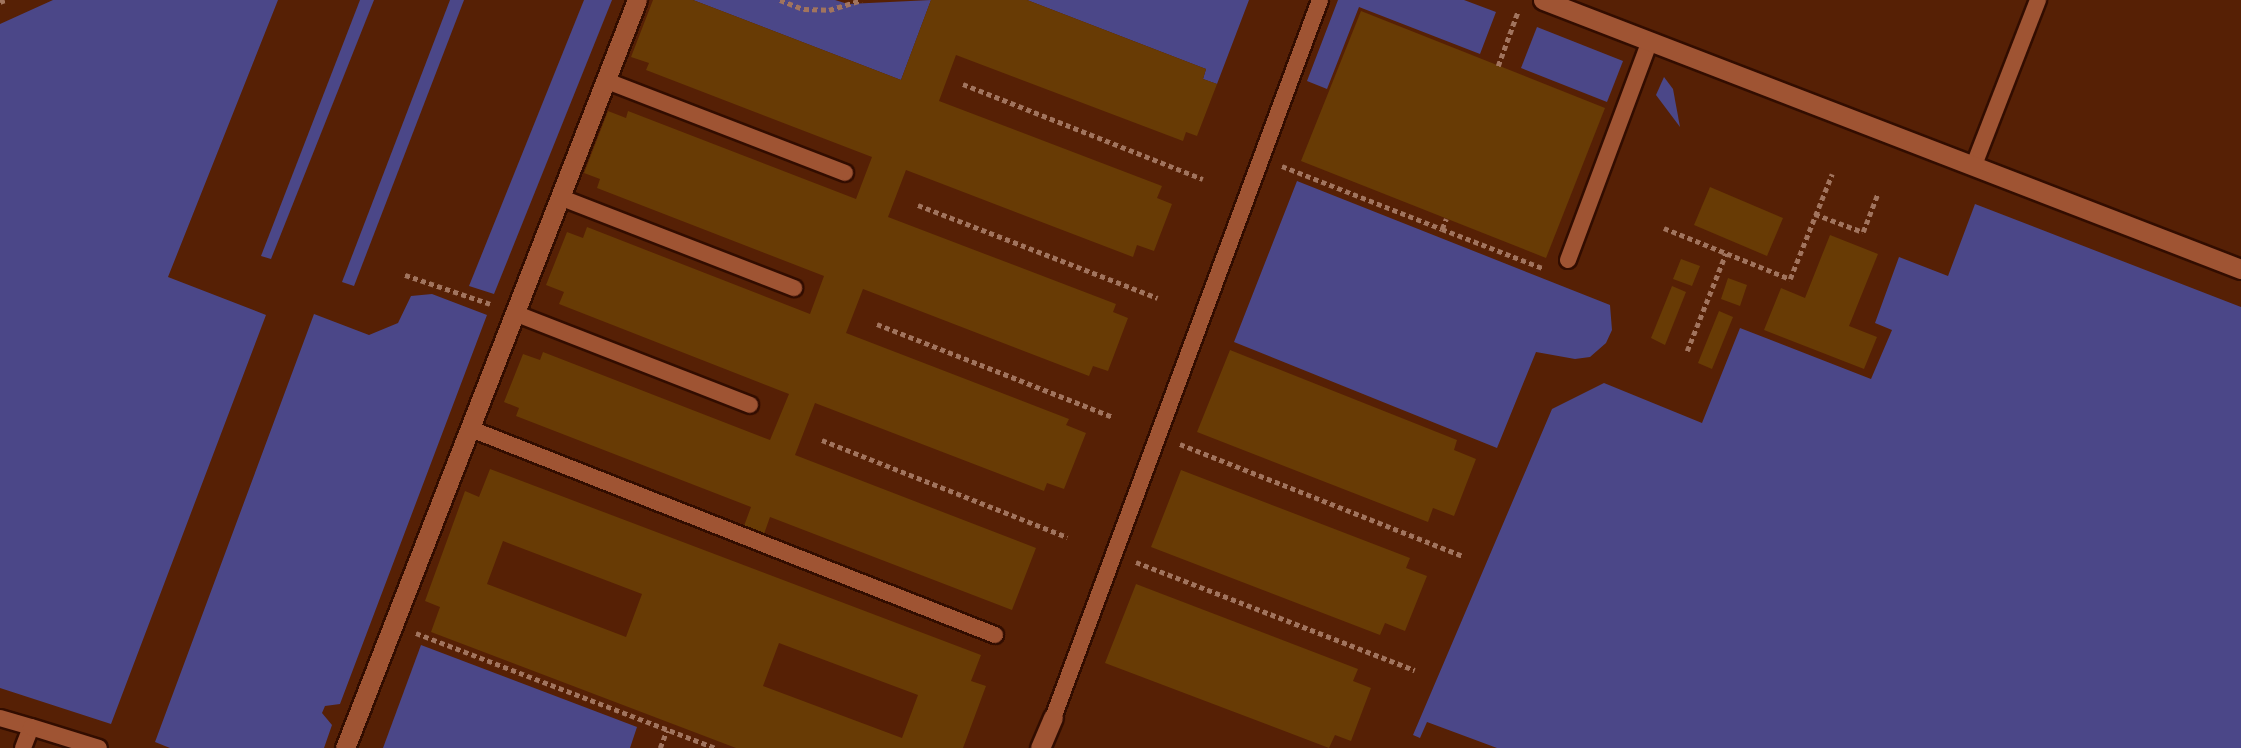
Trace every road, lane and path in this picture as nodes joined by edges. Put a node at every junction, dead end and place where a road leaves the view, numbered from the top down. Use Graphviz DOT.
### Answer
graph roads {
  1 [pos="5,0"];
  2 [pos="638,0"];
  3 [pos="780,0"];
  4 [pos="861,0"];
  5 [pos="1320,0"];
  6 [pos="1521,0"];
  7 [pos="1544,0"];
  8 [pos="2038,0"];
  9 [pos="0,2"];
  10 [pos="1569,5"];
  11 [pos="1650,41"];
  12 [pos="1498,66"];
  13 [pos="607,81"];
  14 [pos="963,85"];
  15 [pos="1262,158"];
  16 [pos="1974,165"];
  17 [pos="845,173"];
  18 [pos="1832,174"];
  19 [pos="1203,179"];
  20 [pos="1878,193"];
  21 [pos="562,198"];
  22 [pos="918,205"];
  23 [pos="1815,214"];
  24 [pos="1446,219"];
  25 [pos="1664,228"];
  26 [pos="1442,229"];
  27 [pos="1727,253"];
  28 [pos="1568,260"];
  29 [pos="2241,270"];
  30 [pos="405,275"];
  31 [pos="794,288"];
  32 [pos="1158,298"];
  33 [pos="486,303"];
  34 [pos="517,314"];
  35 [pos="877,324"];
  36 [pos="1687,351"];
  37 [pos="750,405"];
  38 [pos="1113,417"];
  39 [pos="471,429"];
  40 [pos="822,440"];
  41 [pos="1193,449"];
  42 [pos="1067,537"];
  43 [pos="1463,556"];
  44 [pos="1146,566"];
  45 [pos="395,624"];
  46 [pos="995,635"];
  47 [pos="1415,670"];
  48 [pos="0,718"];
  49 [pos="1053,718"];
  50 [pos="31,727"];
  51 [pos="667,730"];
  52 [pos="68,743"];
  53 [pos="23,748"];
  54 [pos="99,748"];
  55 [pos="345,748"];
  56 [pos="660,748"];
  57 [pos="716,748"];
  58 [pos="1040,748"];
  1 -- 9 [label="path"];
  2 -- 13 [label="street"];
  3 -- 4 [label="path"];
  5 -- 15 [label="lane"];
  6 -- 12 [label="path"];
  7 -- 10 [label="street"];
  8 -- 16 [label="lane"];
  10 -- 11 [label="street"];
  11 -- 16 [label="street"];
  11 -- 28 [label="lane"];
  13 -- 17 [label="lane"];
  13 -- 21 [label="street"];
  14 -- 19 [label="path"];
  15 -- 26 [label="path"];
  15 -- 49 [label="lane"];
  16 -- 29 [label="street"];
  18 -- 23 [label="path"];
  20 -- 23 [label="path"];
  21 -- 31 [label="lane"];
  21 -- 34 [label="street"];
  22 -- 32 [label="path"];
  23 -- 27 [label="path"];
  24 -- 26 [label="path"];
  25 -- 27 [label="path"];
  26 -- 28 [label="path"];
  27 -- 36 [label="path"];
  30 -- 33 [label="path"];
  34 -- 37 [label="lane"];
  34 -- 39 [label="street"];
  35 -- 38 [label="path"];
  39 -- 45 [label="street"];
  39 -- 46 [label="lane"];
  40 -- 42 [label="path"];
  41 -- 43 [label="path"];
  44 -- 47 [label="path"];
  45 -- 51 [label="path"];
  45 -- 55 [label="street"];
  48 -- 50 [label="lane"];
  49 -- 58 [label="street"];
  50 -- 52 [label="lane"];
  50 -- 53 [label="lane"];
  51 -- 56 [label="path"];
  51 -- 57 [label="path"];
  52 -- 54 [label="lane"];
}
